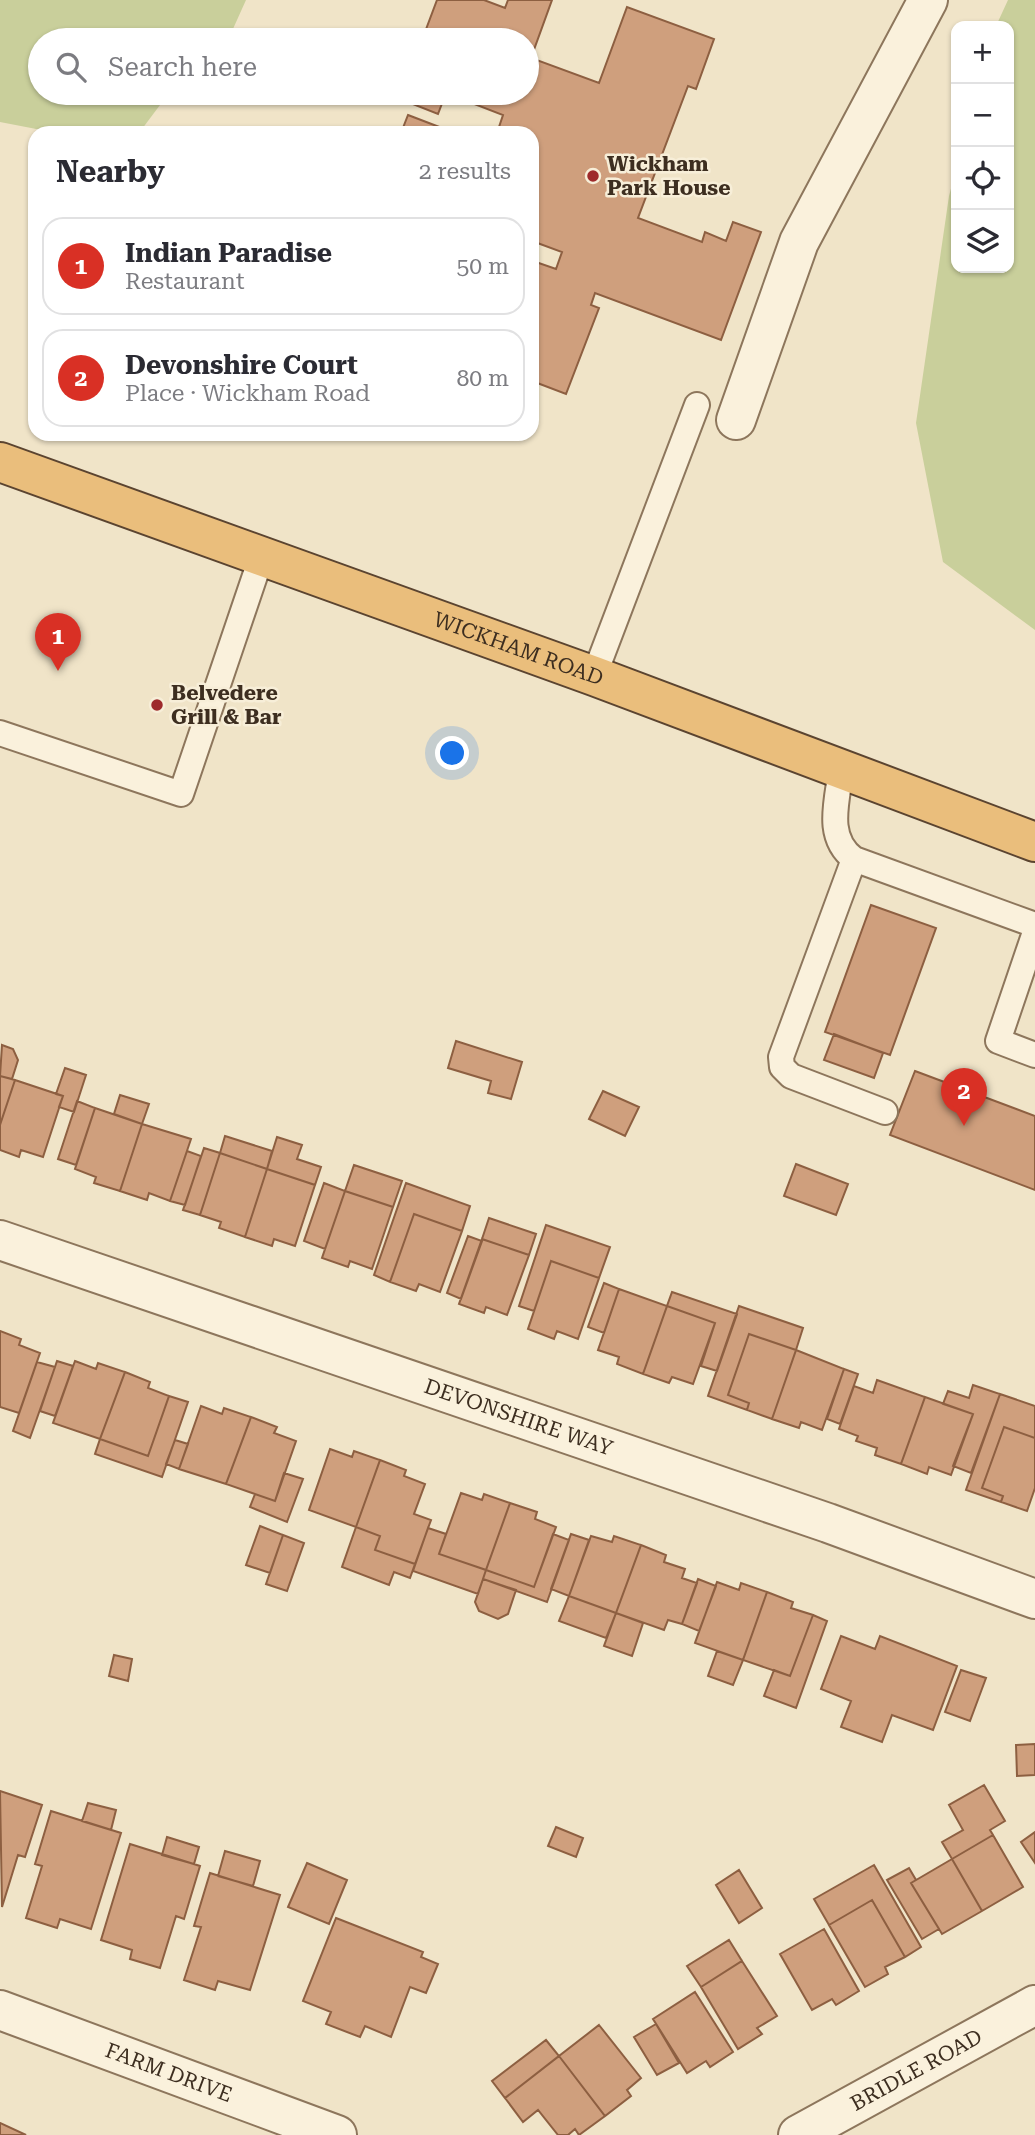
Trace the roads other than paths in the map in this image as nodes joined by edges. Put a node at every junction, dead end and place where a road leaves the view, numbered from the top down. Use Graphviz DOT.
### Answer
graph roads {
  1 [pos="928,0"];
  2 [pos="697,405"];
  3 [pos="736,419"];
  4 [pos="0,463"];
  5 [pos="262,555"];
  6 [pos="594,676"];
  7 [pos="0,733"];
  8 [pos="841,770"];
  9 [pos="1035,842"];
  10 [pos="854,859"];
  11 [pos="1035,925"];
  12 [pos="1035,932"];
  13 [pos="1035,1055"];
  14 [pos="886,1112"];
  15 [pos="0,1240"];
  16 [pos="1035,1599"];
  17 [pos="1035,2005"];
  18 [pos="0,2010"];
  19 [pos="337,2135"];
  20 [pos="798,2135"];
  1 -- 3 [label="street"];
  2 -- 6 [label="lane"];
  4 -- 5 [label="highway, WICKHAM ROAD"];
  5 -- 6 [label="highway, WICKHAM ROAD"];
  5 -- 7 [label="lane"];
  6 -- 8 [label="highway, WICKHAM ROAD"];
  8 -- 9 [label="highway, WICKHAM ROAD"];
  8 -- 10 [label="lane"];
  10 -- 11 [label="lane"];
  10 -- 14 [label="lane"];
  12 -- 13 [label="lane"];
  15 -- 16 [label="street, DEVONSHIRE WAY"];
  17 -- 20 [label="street, BRIDLE ROAD"];
  18 -- 19 [label="street, FARM DRIVE"];
}
